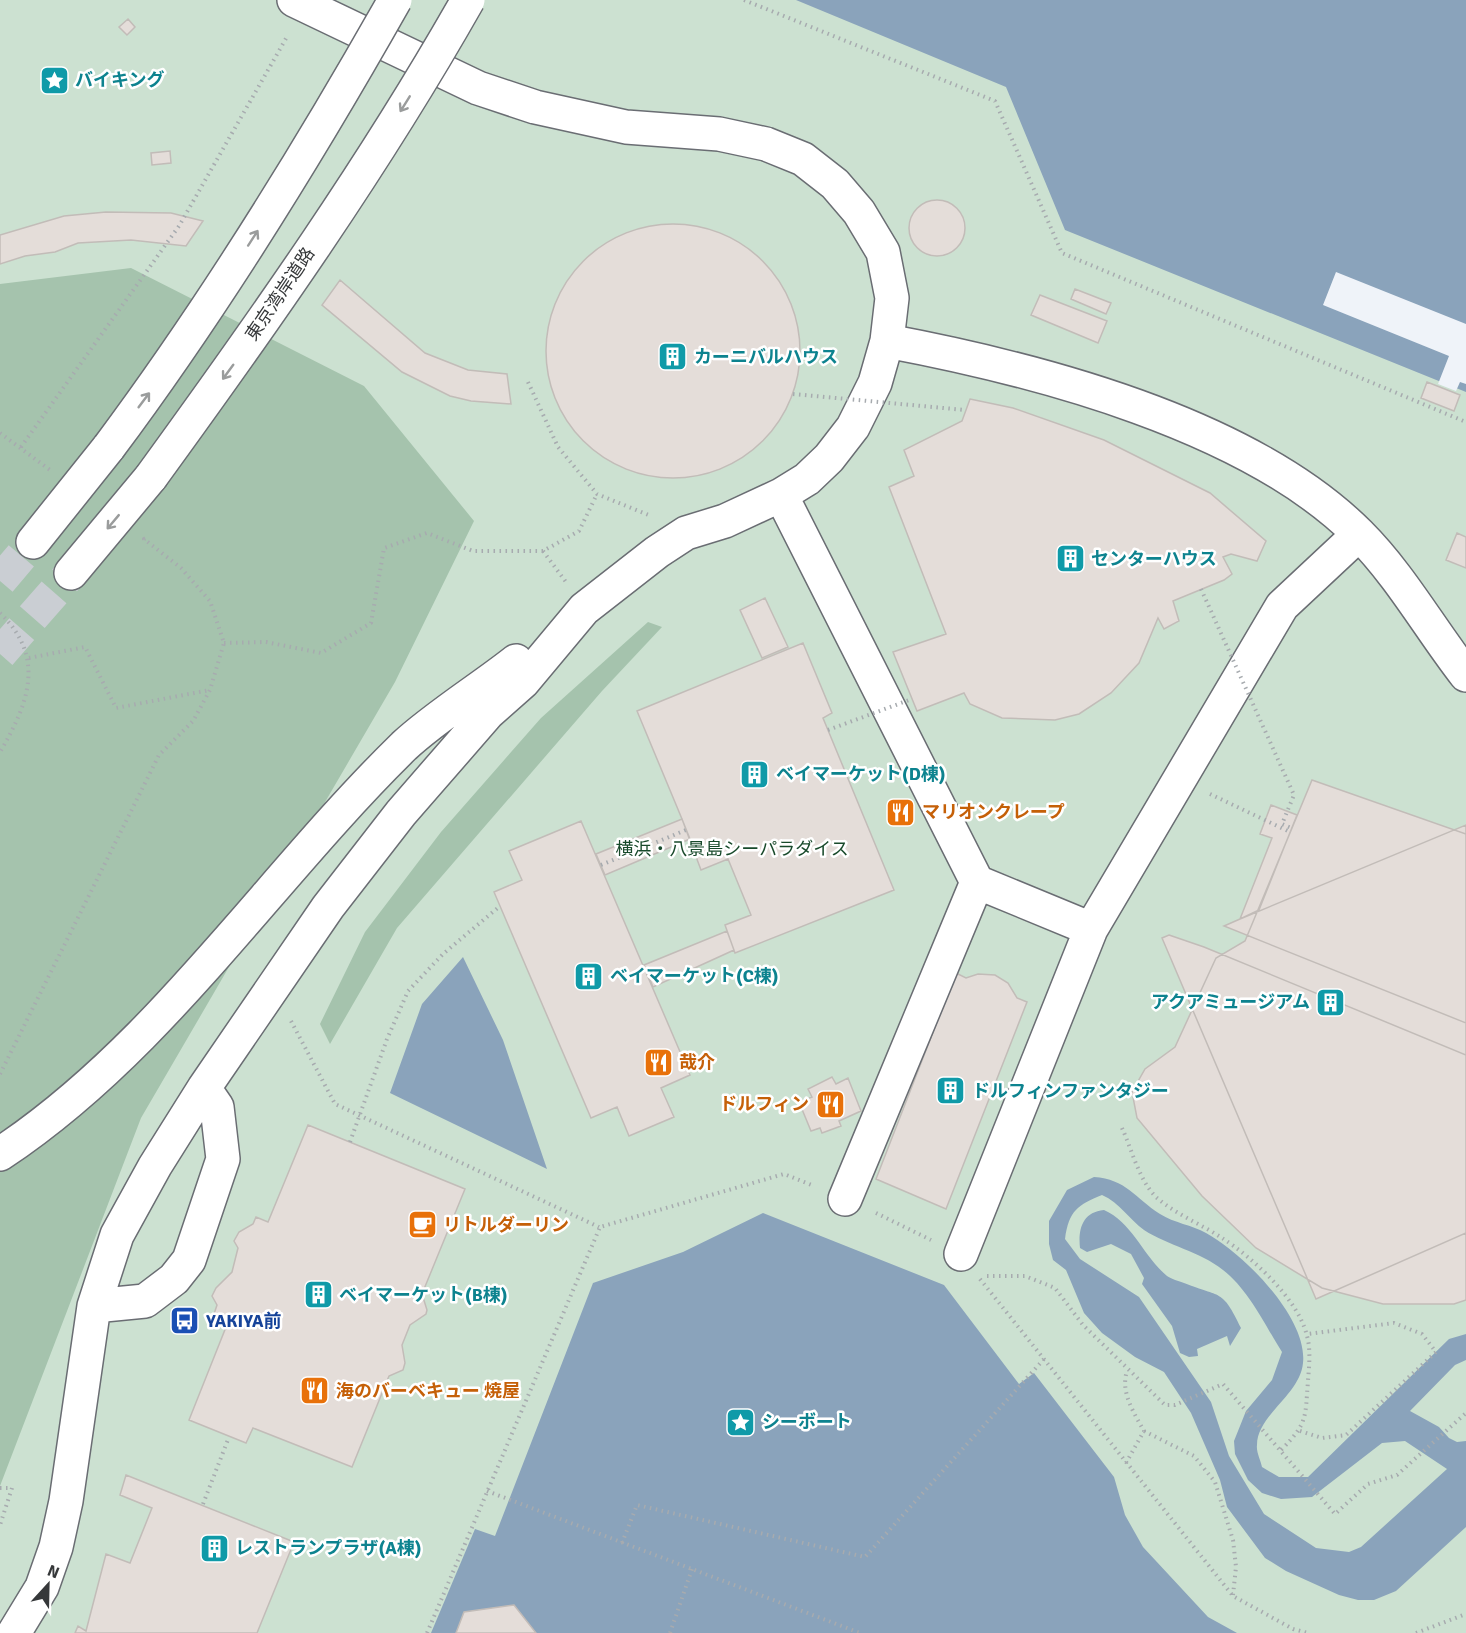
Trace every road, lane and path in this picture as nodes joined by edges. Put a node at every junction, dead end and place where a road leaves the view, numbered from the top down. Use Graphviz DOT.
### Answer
graph roads {
  1 [pos="395,0"];
  2 [pos="468,0"];
  3 [pos="744,0"];
  4 [pos="299,3"];
  5 [pos="887,341"];
  6 [pos="528,382"];
  7 [pos="793,394"];
  8 [pos="965,410"];
  9 [pos="1466,422"];
  10 [pos="0,433"];
  11 [pos="21,447"];
  12 [pos="51,470"];
  13 [pos="597,494"];
  14 [pos="781,495"];
  15 [pos="151,531"];
  16 [pos="686,533"];
  17 [pos="1359,534"];
  18 [pos="33,542"];
  19 [pos="71,573"];
  20 [pos="1201,589"];
  21 [pos="584,609"];
  22 [pos="1,615"];
  23 [pos="224,643"];
  24 [pos="29,658"];
  25 [pos="1466,675"];
  26 [pos="210,690"];
  27 [pos="912,699"];
  28 [pos="828,730"];
  29 [pos="0,752"];
  30 [pos="1180,779"];
  31 [pos="686,830"];
  32 [pos="601,865"];
  33 [pos="976,882"];
  34 [pos="500,906"];
  35 [pos="1091,929"];
  36 [pos="269,992"];
  37 [pos="0,1074"];
  38 [pos="204,1088"];
  39 [pos="1122,1128"];
  40 [pos="351,1142"];
  41 [pos="0,1154"];
  42 [pos="845,1199"];
  43 [pos="600,1227"];
  44 [pos="961,1254"];
  45 [pos="94,1306"];
  46 [pos="1307,1335"];
  47 [pos="1044,1359"];
  48 [pos="1127,1371"];
  49 [pos="1466,1413"];
  50 [pos="1144,1431"];
  51 [pos="1300,1431"];
  52 [pos="229,1437"];
  53 [pos="1281,1450"];
  54 [pos="1126,1463"];
  55 [pos="0,1488"];
  56 [pos="487,1491"];
  57 [pos="203,1504"];
  58 [pos="0,1525"];
  59 [pos="622,1543"];
  60 [pos="692,1569"];
  61 [pos="1233,1596"];
  62 [pos="1466,1614"];
  63 [pos="14,1633"];
  64 [pos="427,1633"];
  65 [pos="670,1633"];
  66 [pos="860,1633"];
  67 [pos="1308,1633"];
  68 [pos="1416,1633"];
  18 -- 1 [label="main road, one-way, bridge"];
  2 -- 19 [label="main road, 東京湾岸道路, one-way, bridge"];
  3 -- 9 [label="path"];
  4 -- 5 [label="main road"];
  4 -- 11 [label="path"];
  5 -- 14 [label="main road"];
  5 -- 17 [label="main road"];
  6 -- 13 [label="path"];
  7 -- 8 [label="path, bridge"];
  10 -- 11 [label="path"];
  11 -- 12 [label="path"];
  13 -- 16 [label="path"];
  13 -- 23 [label="path"];
  14 -- 16 [label="main road"];
  14 -- 33 [label="main road"];
  15 -- 23 [label="path"];
  16 -- 21 [label="main road"];
  17 -- 25 [label="main road"];
  17 -- 30 [label="main road"];
  20 -- 30 [label="path, bridge"];
  21 -- 36 [label="main road"];
  21 -- 41 [label="main road"];
  22 -- 24 [label="path"];
  23 -- 26 [label="path"];
  24 -- 26 [label="path"];
  24 -- 29 [label="path"];
  26 -- 37 [label="path"];
  27 -- 28 [label="path, bridge"];
  30 -- 35 [label="main road"];
  31 -- 32 [label="path"];
  33 -- 35 [label="main road"];
  33 -- 42 [label="main road"];
  34 -- 40 [label="path, bridge"];
  35 -- 44 [label="main road"];
  36 -- 38 [label="main road"];
  36 -- 43 [label="path"];
  38 -- 45 [label="main road"];
  38 -- 45 [label="main road"];
  39 -- 46 [label="path"];
  42 -- 43 [label="path"];
  42 -- 44 [label="path"];
  43 -- 56 [label="path"];
  45 -- 63 [label="main road"];
  46 -- 51 [label="path"];
  46 -- 51 [label="path"];
  47 -- 48 [label="path"];
  47 -- 54 [label="path"];
  47 -- 59 [label="path"];
  48 -- 50 [label="path"];
  48 -- 53 [label="path"];
  49 -- 53 [label="path"];
  50 -- 54 [label="path"];
  50 -- 61 [label="path"];
  51 -- 53 [label="path"];
  52 -- 57 [label="path"];
  54 -- 61 [label="path"];
  55 -- 58 [label="path"];
  56 -- 59 [label="path"];
  56 -- 64 [label="path"];
  59 -- 60 [label="path"];
  60 -- 65 [label="path"];
  60 -- 66 [label="path"];
  61 -- 67 [label="path"];
  62 -- 68 [label="path"];
}
